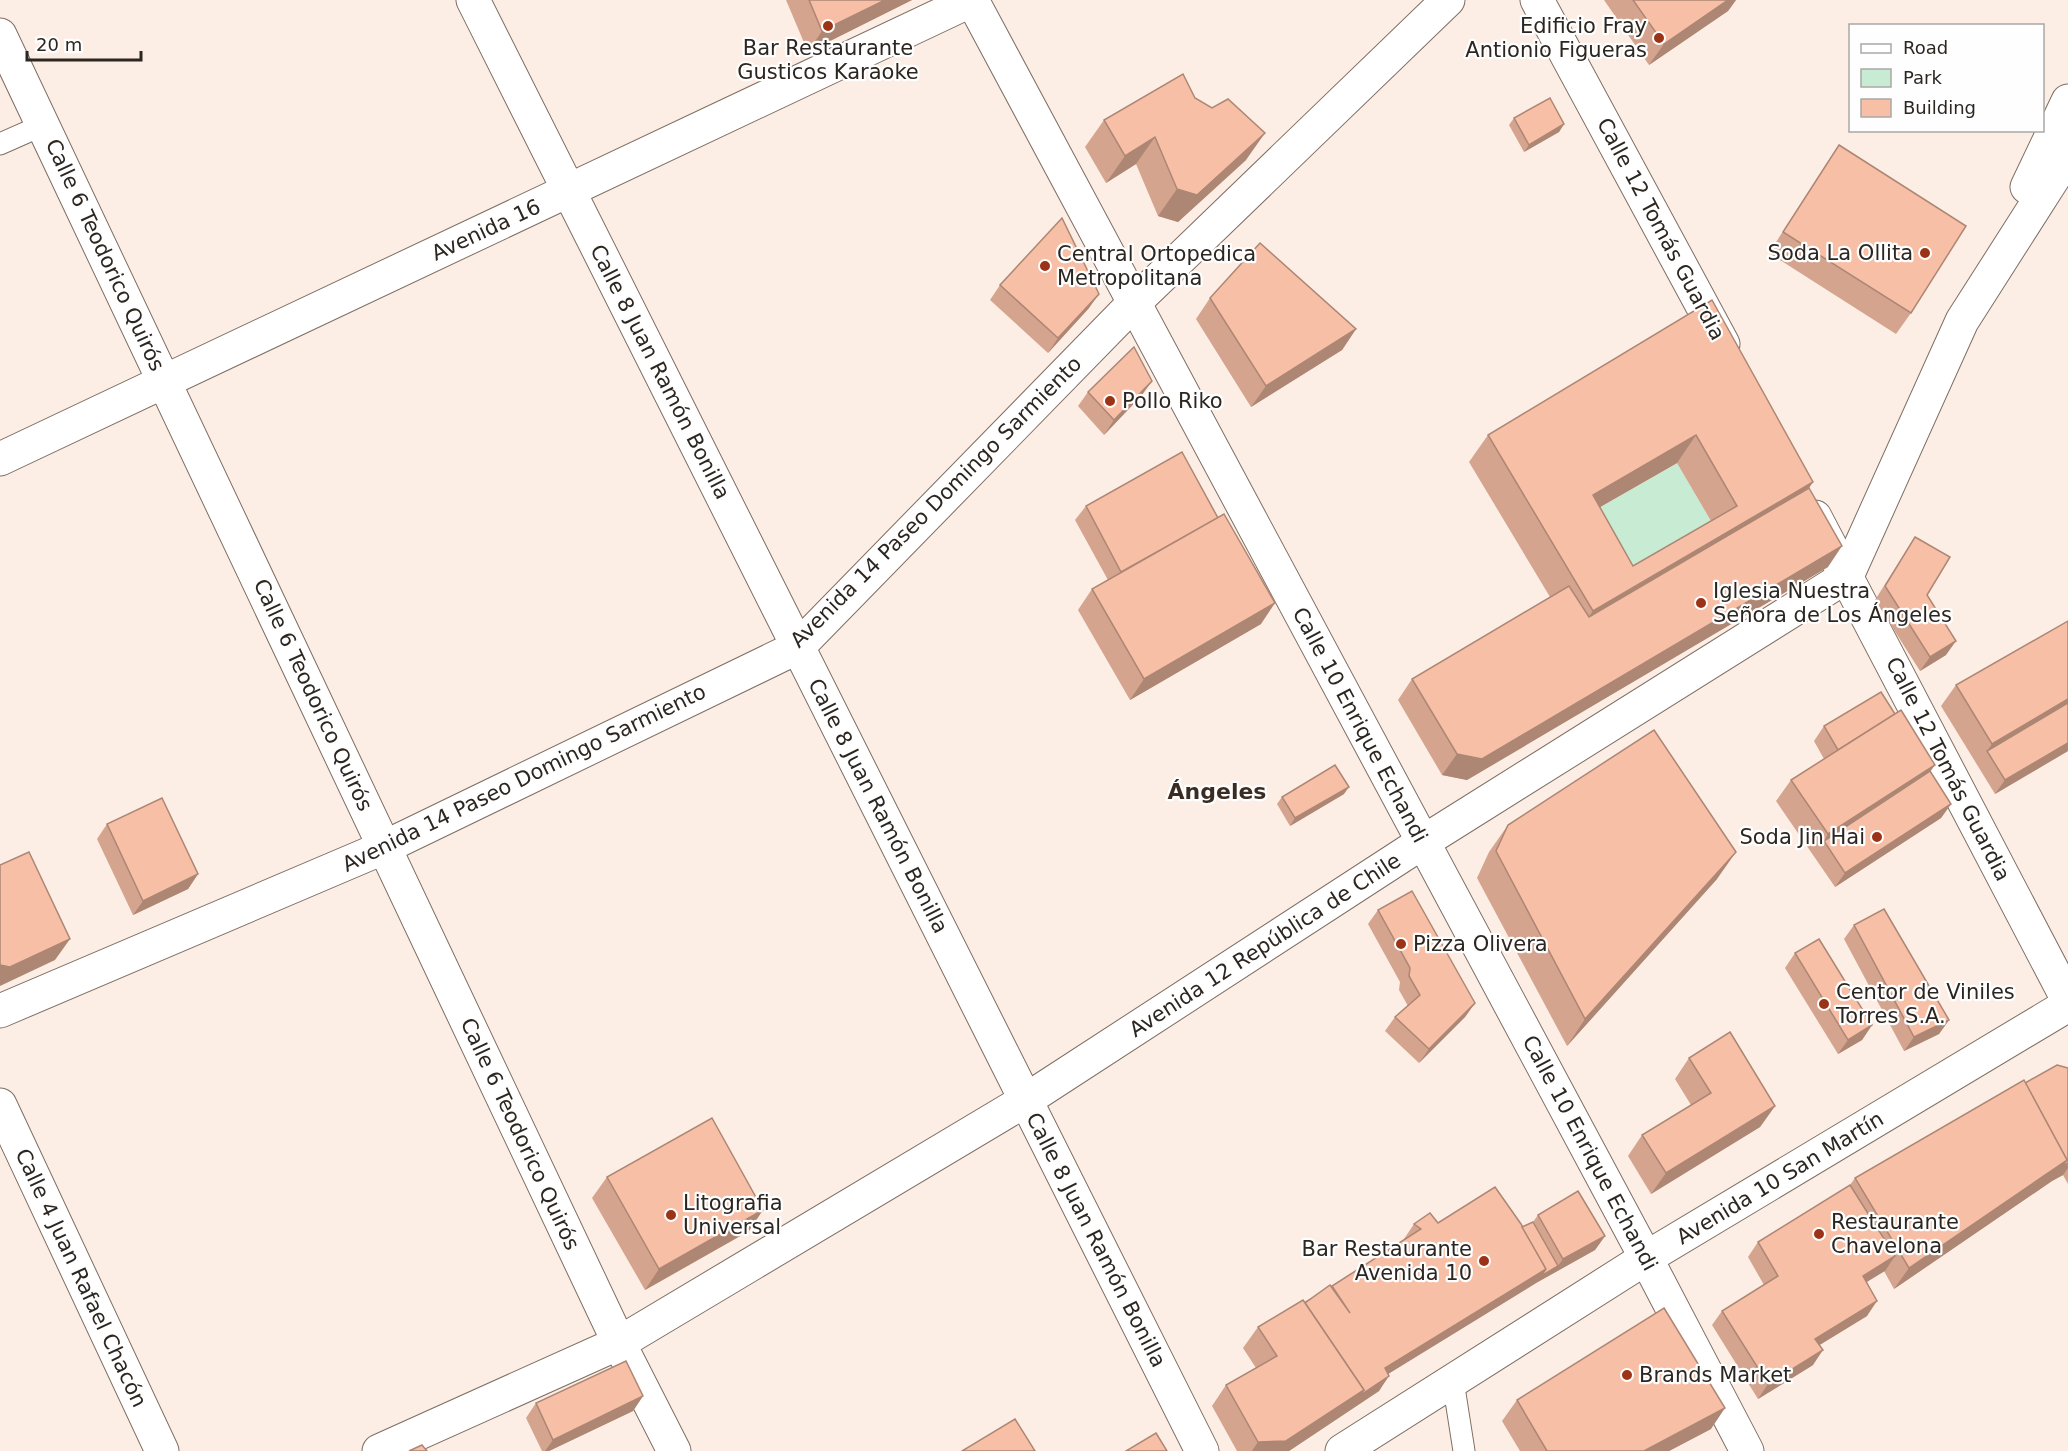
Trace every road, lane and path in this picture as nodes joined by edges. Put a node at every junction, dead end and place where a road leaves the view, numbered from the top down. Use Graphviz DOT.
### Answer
graph roads {
  1 [pos="473,0"];
  2 [pos="972,0"];
  3 [pos="1448,0"];
  4 [pos="1537,0"];
  5 [pos="0,35"];
  6 [pos="2068,100"];
  7 [pos="43,125"];
  8 [pos="0,144"];
  9 [pos="2068,155"];
  10 [pos="570,192"];
  11 [pos="1134,303"];
  12 [pos="1962,321"];
  13 [pos="1735,367"];
  14 [pos="165,381"];
  15 [pos="0,459"];
  16 [pos="1802,492"];
  17 [pos="1847,576"];
  18 [pos="798,646"];
  19 [pos="1423,842"];
  20 [pos="385,847"];
  21 [pos="2068,1003"];
  22 [pos="0,1011"];
  23 [pos="1026,1100"];
  24 [pos="0,1105"];
  25 [pos="1646,1258"];
  26 [pos="619,1343"];
  27 [pos="1453,1381"];
  28 [pos="162,1451"];
  29 [pos="379,1451"];
  30 [pos="674,1451"];
  31 [pos="1202,1451"];
  32 [pos="1342,1451"];
  33 [pos="1464,1451"];
  34 [pos="1747,1451"];
  1 -- 10 [label="street, Calle 8 Juan Ramón Bonilla"];
  2 -- 10 [label="street, Avenida 16"];
  2 -- 11 [label="street, Calle 10 Enrique Echandi"];
  3 -- 11 [label="street, Avenida 14 Paseo Domingo Sarmiento"];
  4 -- 13 [label="street, Calle 12 Tomás Guardia"];
  5 -- 7 [label="street, Calle 6 Teodorico Quirós"];
  6 -- 12 [label="street"];
  7 -- 8 [label="lane"];
  7 -- 14 [label="street, Calle 6 Teodorico Quirós"];
  9 -- 12 [label="street"];
  10 -- 14 [label="street, Avenida 16"];
  10 -- 18 [label="street, Calle 8 Juan Ramón Bonilla"];
  11 -- 18 [label="street, Avenida 14 Paseo Domingo Sarmiento"];
  11 -- 19 [label="street, Calle 10 Enrique Echandi"];
  12 -- 17 [label="street"];
  14 -- 15 [label="street, Avenida 16"];
  14 -- 20 [label="street, Calle 6 Teodorico Quirós"];
  16 -- 17 [label="street, Calle 12 Tomás Guardia"];
  17 -- 19 [label="street, Avenida 12 República de Chile"];
  17 -- 21 [label="street, Calle 12 Tomás Guardia"];
  18 -- 20 [label="street, Avenida 14 Paseo Domingo Sarmiento"];
  18 -- 23 [label="street, Calle 8 Juan Ramón Bonilla"];
  19 -- 23 [label="street, Avenida 12 República de Chile"];
  19 -- 25 [label="street, Calle 10 Enrique Echandi"];
  20 -- 22 [label="street, Avenida 14 Paseo Domingo Sarmiento"];
  20 -- 26 [label="street, Calle 6 Teodorico Quirós"];
  21 -- 25 [label="street, Avenida 10 San Martín"];
  23 -- 26 [label="street, Avenida 12 República de Chile"];
  23 -- 31 [label="street, Calle 8 Juan Ramón Bonilla"];
  24 -- 28 [label="street, Calle 4 Juan Rafael Chacón"];
  25 -- 27 [label="street, Avenida 10 San Martín"];
  25 -- 34 [label="street, Calle 10 Enrique Echandi"];
  26 -- 29 [label="street, Avenida 12 República de Chile"];
  26 -- 30 [label="street, Calle 6 Teodorico Quirós"];
  27 -- 32 [label="street, Avenida 10 San Martín"];
  27 -- 33 [label="lane"];
}
